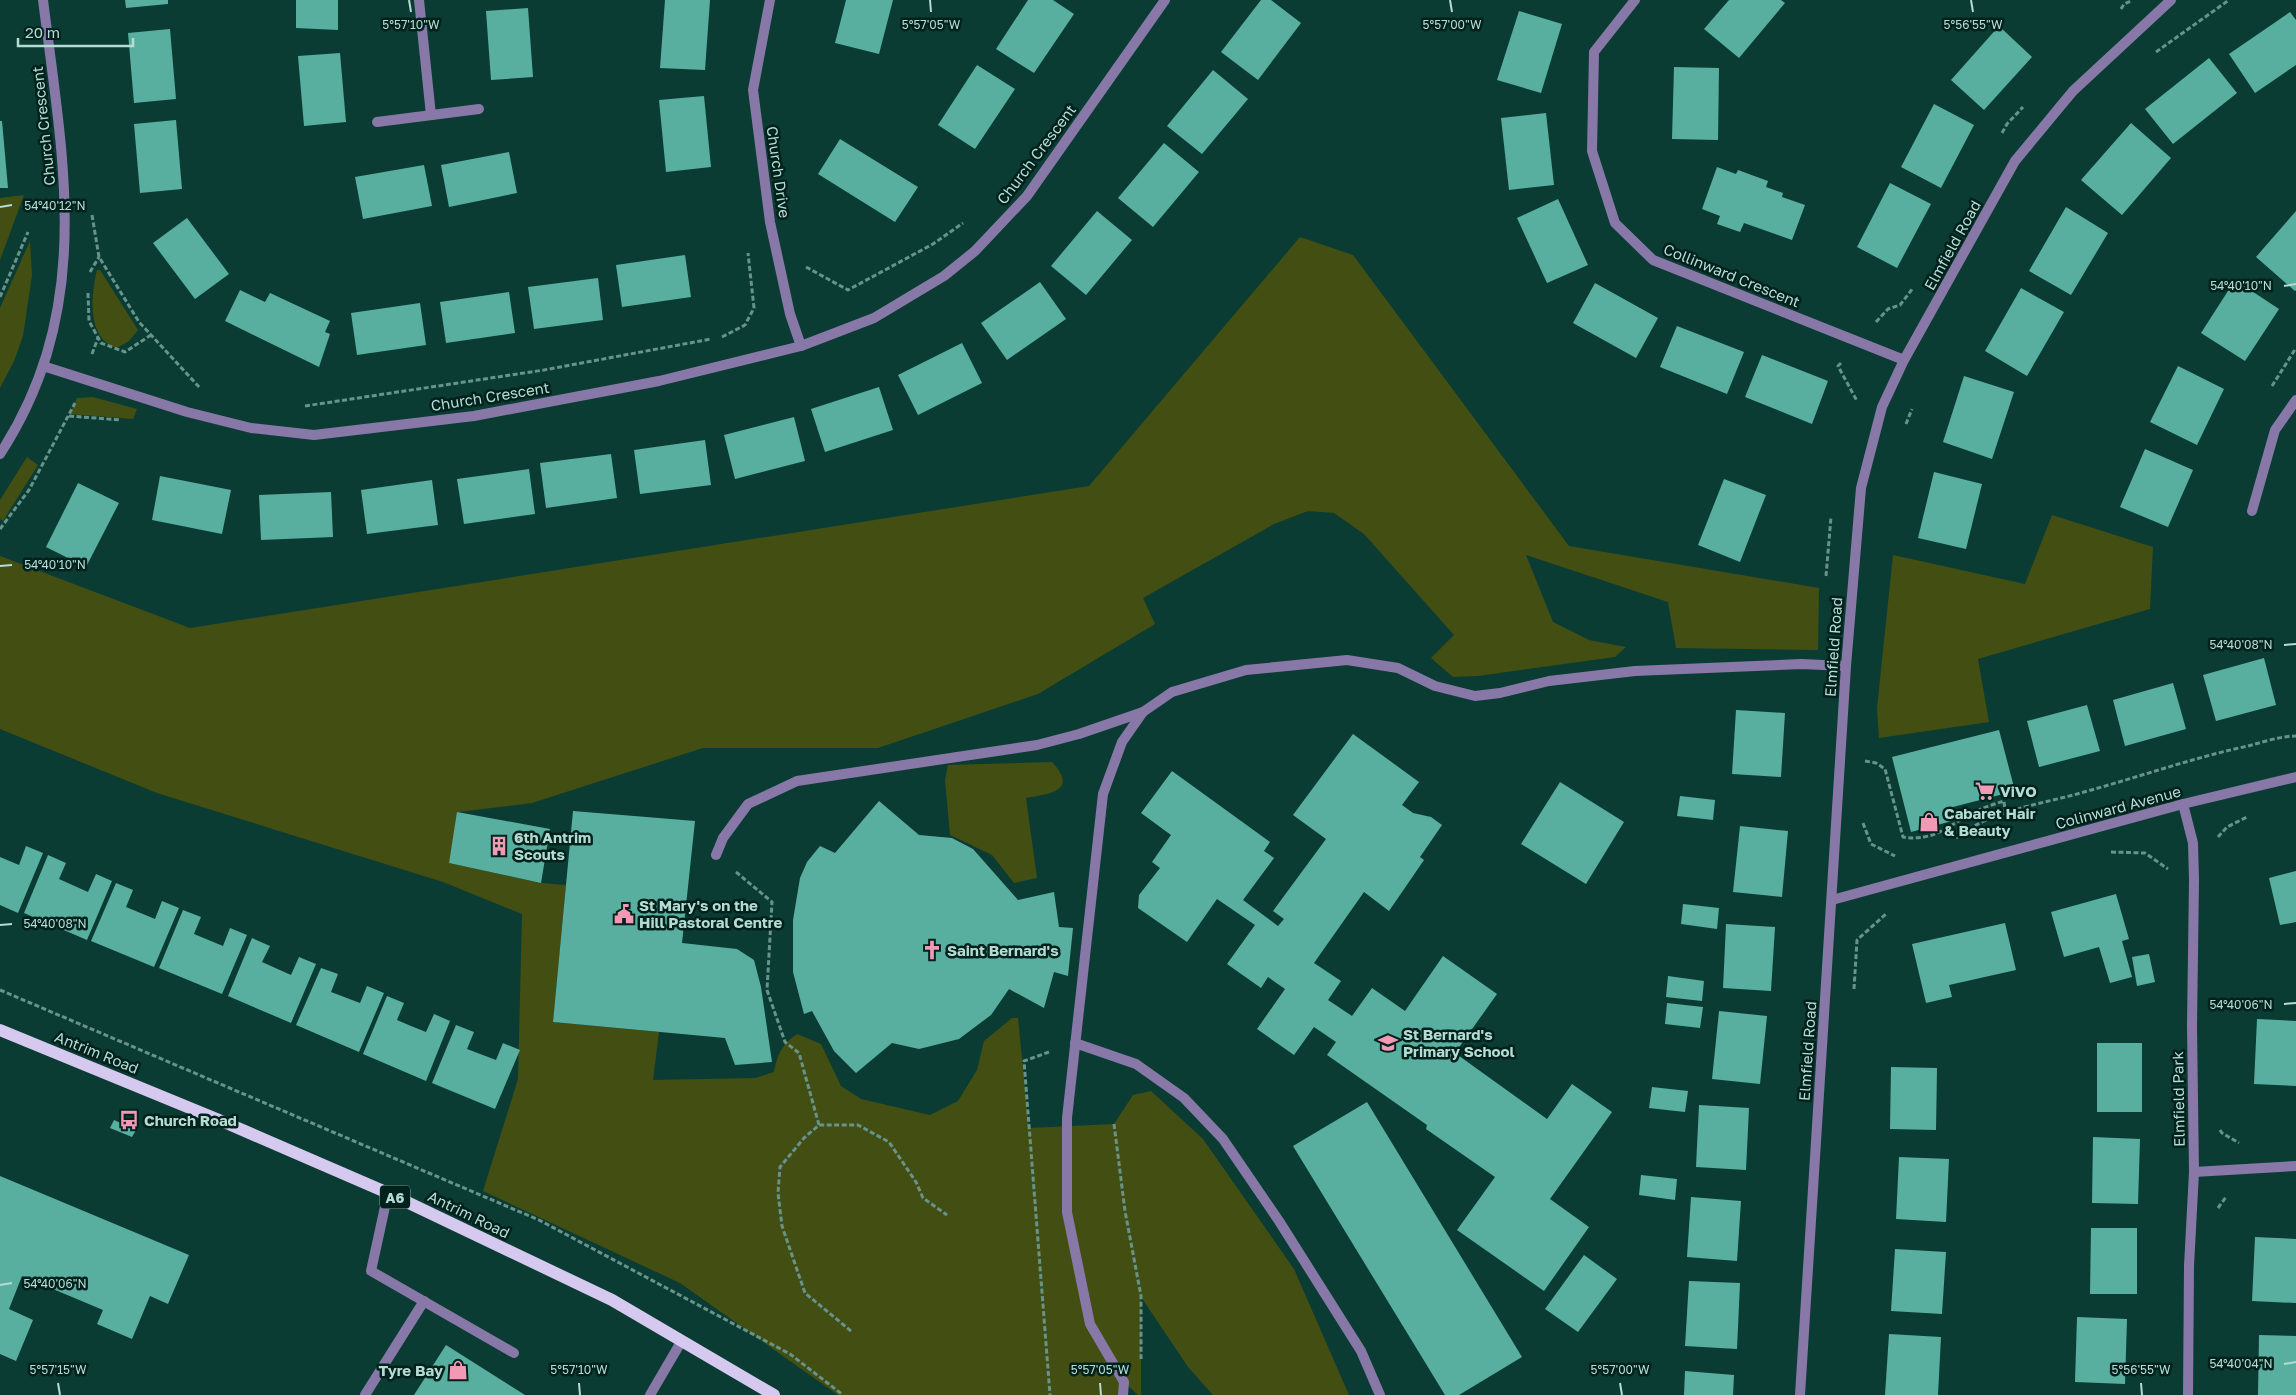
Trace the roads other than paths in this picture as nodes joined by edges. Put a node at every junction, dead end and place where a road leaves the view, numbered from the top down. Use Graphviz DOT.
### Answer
graph roads {
  1 [pos="44,0"];
  2 [pos="419,0"];
  3 [pos="770,0"];
  4 [pos="1165,0"];
  5 [pos="1634,0"];
  6 [pos="2171,0"];
  7 [pos="479,109"];
  8 [pos="431,115"];
  9 [pos="377,122"];
  10 [pos="801,346"];
  11 [pos="1904,360"];
  12 [pos="43,366"];
  13 [pos="2296,400"];
  14 [pos="0,454"];
  15 [pos="2252,511"];
  16 [pos="1846,666"];
  17 [pos="1144,712"];
  18 [pos="2296,777"];
  19 [pos="2183,804"];
  20 [pos="716,855"];
  21 [pos="1832,900"];
  22 [pos="0,1030"];
  23 [pos="1075,1043"];
  24 [pos="2296,1166"];
  25 [pos="2194,1172"];
  26 [pos="388,1193"];
  27 [pos="424,1302"];
  28 [pos="681,1342"];
  29 [pos="514,1353"];
  30 [pos="365,1395"];
  31 [pos="650,1395"];
  32 [pos="774,1395"];
  33 [pos="1123,1395"];
  34 [pos="1380,1395"];
  35 [pos="1800,1395"];
  36 [pos="2188,1395"];
  1 -- 12 [label="street, Church Crescent"];
  2 -- 8 [label="street"];
  3 -- 10 [label="street, Church Drive"];
  4 -- 10 [label="street, Church Crescent"];
  5 -- 11 [label="street, Collinward Crescent"];
  6 -- 11 [label="street, Elmfield Road"];
  7 -- 8 [label="street"];
  8 -- 9 [label="street"];
  10 -- 12 [label="street, Church Crescent"];
  11 -- 16 [label="street, Elmfield Road"];
  12 -- 14 [label="street"];
  13 -- 15 [label="street"];
  16 -- 17 [label="street"];
  16 -- 21 [label="street, Elmfield Road"];
  17 -- 20 [label="street"];
  17 -- 23 [label="street"];
  18 -- 19 [label="street, Colinward Avenue"];
  19 -- 21 [label="street, Colinward Avenue"];
  19 -- 25 [label="street, Elmfield Park"];
  21 -- 35 [label="street, Elmfield Road"];
  22 -- 26 [label="main road, Antrim Road / A6"];
  23 -- 33 [label="street"];
  23 -- 34 [label="street"];
  24 -- 25 [label="street"];
  25 -- 36 [label="street, Elmfield Park"];
  26 -- 27 [label="street"];
  26 -- 28 [label="main road, Antrim Road / A6"];
  27 -- 29 [label="street"];
  27 -- 30 [label="street"];
  28 -- 31 [label="street"];
  28 -- 32 [label="main road, Antrim Road / A6"];
}
